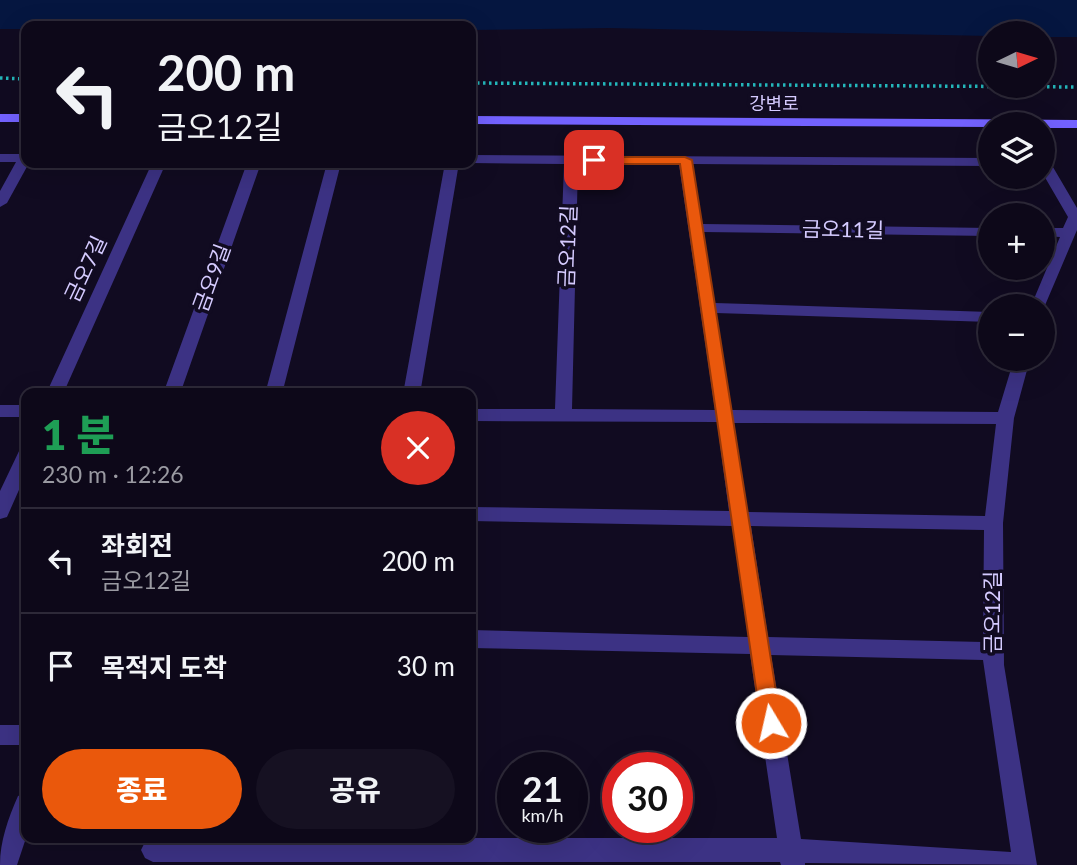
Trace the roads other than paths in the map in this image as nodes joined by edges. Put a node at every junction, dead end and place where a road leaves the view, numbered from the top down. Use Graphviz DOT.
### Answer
graph roads {
  1 [pos="0,118"];
  2 [pos="21,118"];
  3 [pos="476,120"];
  4 [pos="1077,124"];
  5 [pos="0,158"];
  6 [pos="21,158"];
  7 [pos="476,159"];
  8 [pos="571,160"];
  9 [pos="685,160"];
  10 [pos="978,162"];
  11 [pos="21,167"];
  12 [pos="157,168"];
  13 [pos="252,168"];
  14 [pos="333,168"];
  15 [pos="451,168"];
  16 [pos="1055,183"];
  17 [pos="0,203"];
  18 [pos="696,228"];
  19 [pos="978,232"];
  20 [pos="1055,232"];
  21 [pos="1069,233"];
  22 [pos="1044,294"];
  23 [pos="708,308"];
  24 [pos="978,317"];
  25 [pos="1019,371"];
  26 [pos="57,388"];
  27 [pos="173,388"];
  28 [pos="275,388"];
  29 [pos="412,388"];
  30 [pos="0,411"];
  31 [pos="21,411"];
  32 [pos="476,415"];
  33 [pos="563,415"];
  34 [pos="724,416"];
  35 [pos="1005,418"];
  36 [pos="21,465"];
  37 [pos="0,510"];
  38 [pos="476,514"];
  39 [pos="740,519"];
  40 [pos="994,523"];
  41 [pos="476,639"];
  42 [pos="760,647"];
  43 [pos="993,650"];
  44 [pos="0,735"];
  45 [pos="21,735"];
  46 [pos="21,819"];
  47 [pos="153,851"];
  48 [pos="392,858"];
  49 [pos="592,858"];
  50 [pos="792,858"];
  51 [pos="5,865"];
  52 [pos="1025,865"];
  1 -- 2 [label="street"];
  3 -- 4 [label="street, 강변로"];
  5 -- 6 [label="street"];
  7 -- 8 [label="street"];
  8 -- 9 [label="street"];
  8 -- 33 [label="street, 금오12길"];
  9 -- 10 [label="street"];
  9 -- 18 [label="street"];
  11 -- 17 [label="street"];
  12 -- 26 [label="street, 금오7길"];
  13 -- 27 [label="street, 금오9길"];
  14 -- 28 [label="street"];
  15 -- 29 [label="street"];
  16 -- 21 [label="street"];
  18 -- 19 [label="street, 금오11길"];
  18 -- 23 [label="street"];
  20 -- 21 [label="street"];
  21 -- 22 [label="street"];
  23 -- 24 [label="street"];
  23 -- 34 [label="street"];
  25 -- 35 [label="street, 금오12길"];
  30 -- 31 [label="street"];
  32 -- 33 [label="street"];
  33 -- 34 [label="street"];
  34 -- 35 [label="street"];
  34 -- 39 [label="street"];
  35 -- 40 [label="street, 금오12길"];
  36 -- 37 [label="street"];
  38 -- 39 [label="street"];
  39 -- 40 [label="street"];
  39 -- 42 [label="street"];
  40 -- 43 [label="street, 금오12길"];
  41 -- 42 [label="street"];
  42 -- 43 [label="street"];
  42 -- 50 [label="street"];
  43 -- 52 [label="street, 금오12길"];
  44 -- 45 [label="street"];
  46 -- 51 [label="street"];
  47 -- 48 [label="street"];
  48 -- 49 [label="street"];
  49 -- 50 [label="street"];
  50 -- 52 [label="street"];
}
